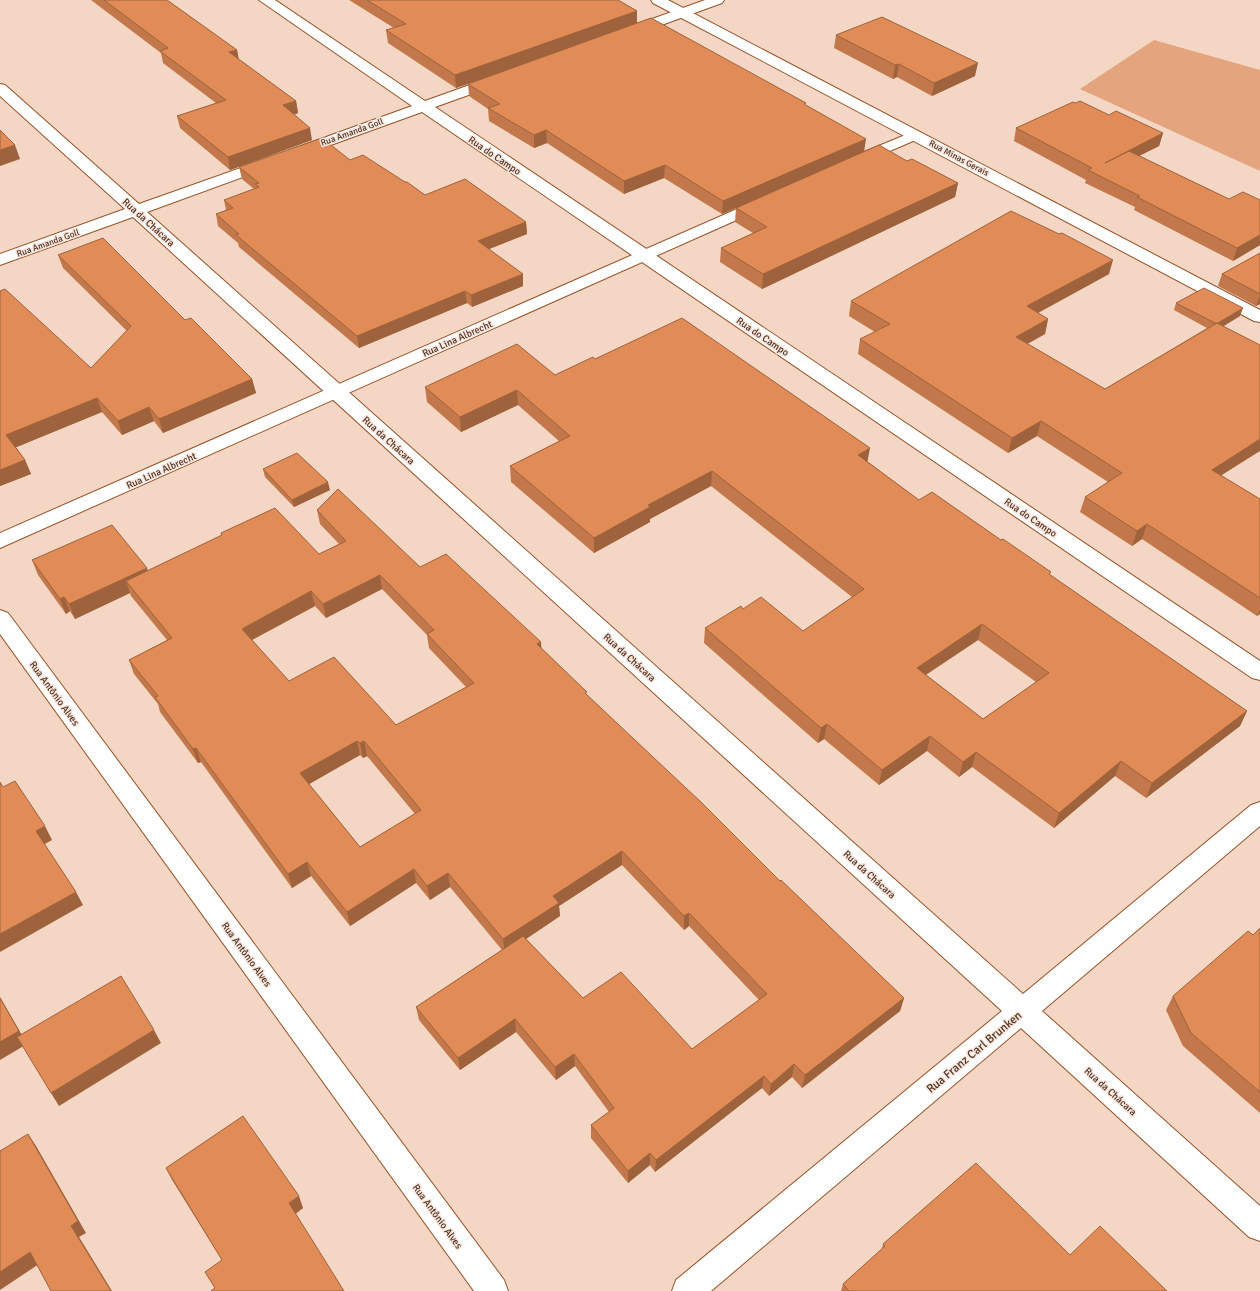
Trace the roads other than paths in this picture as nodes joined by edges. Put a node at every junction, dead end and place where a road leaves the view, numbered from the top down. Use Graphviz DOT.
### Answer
graph roads {
  1 [pos="266,0"];
  2 [pos="658,0"];
  3 [pos="717,0"];
  4 [pos="682,13"];
  5 [pos="618,36"];
  6 [pos="514,74"];
  7 [pos="0,88"];
  8 [pos="424,106"];
  9 [pos="915,135"];
  10 [pos="843,167"];
  11 [pos="779,195"];
  12 [pos="136,211"];
  13 [pos="643,256"];
  14 [pos="0,260"];
  15 [pos="1260,317"];
  16 [pos="337,392"];
  17 [pos="0,541"];
  18 [pos="0,618"];
  19 [pos="1260,672"];
  20 [pos="1260,812"];
  21 [pos="1022,1011"];
  22 [pos="1260,1226"];
  23 [pos="493,1291"];
  24 [pos="687,1291"];
  1 -- 8 [label="street, Rua do Campo"];
  2 -- 4 [label="street, Rua Minas Gerais"];
  3 -- 4 [label="street"];
  4 -- 5 [label="street"];
  4 -- 9 [label="street, Rua Minas Gerais"];
  6 -- 8 [label="street, Rua Amanda Goll"];
  7 -- 12 [label="street, Rua da Chácara"];
  8 -- 12 [label="street, Rua Amanda Goll"];
  8 -- 13 [label="street, Rua do Campo"];
  9 -- 10 [label="street"];
  9 -- 15 [label="street, Rua Minas Gerais"];
  11 -- 13 [label="street, Rua Lina Albrecht"];
  12 -- 14 [label="street, Rua Amanda Goll"];
  12 -- 16 [label="street, Rua da Chácara"];
  13 -- 16 [label="street, Rua Lina Albrecht"];
  13 -- 19 [label="street, Rua do Campo"];
  16 -- 17 [label="street, Rua Lina Albrecht"];
  16 -- 21 [label="street, Rua da Chácara"];
  18 -- 23 [label="street, Rua Antônio Alves"];
  20 -- 21 [label="street, Rua Franz Carl Brunken"];
  21 -- 22 [label="street, Rua da Chácara"];
  21 -- 24 [label="street, Rua Franz Carl Brunken"];
}
